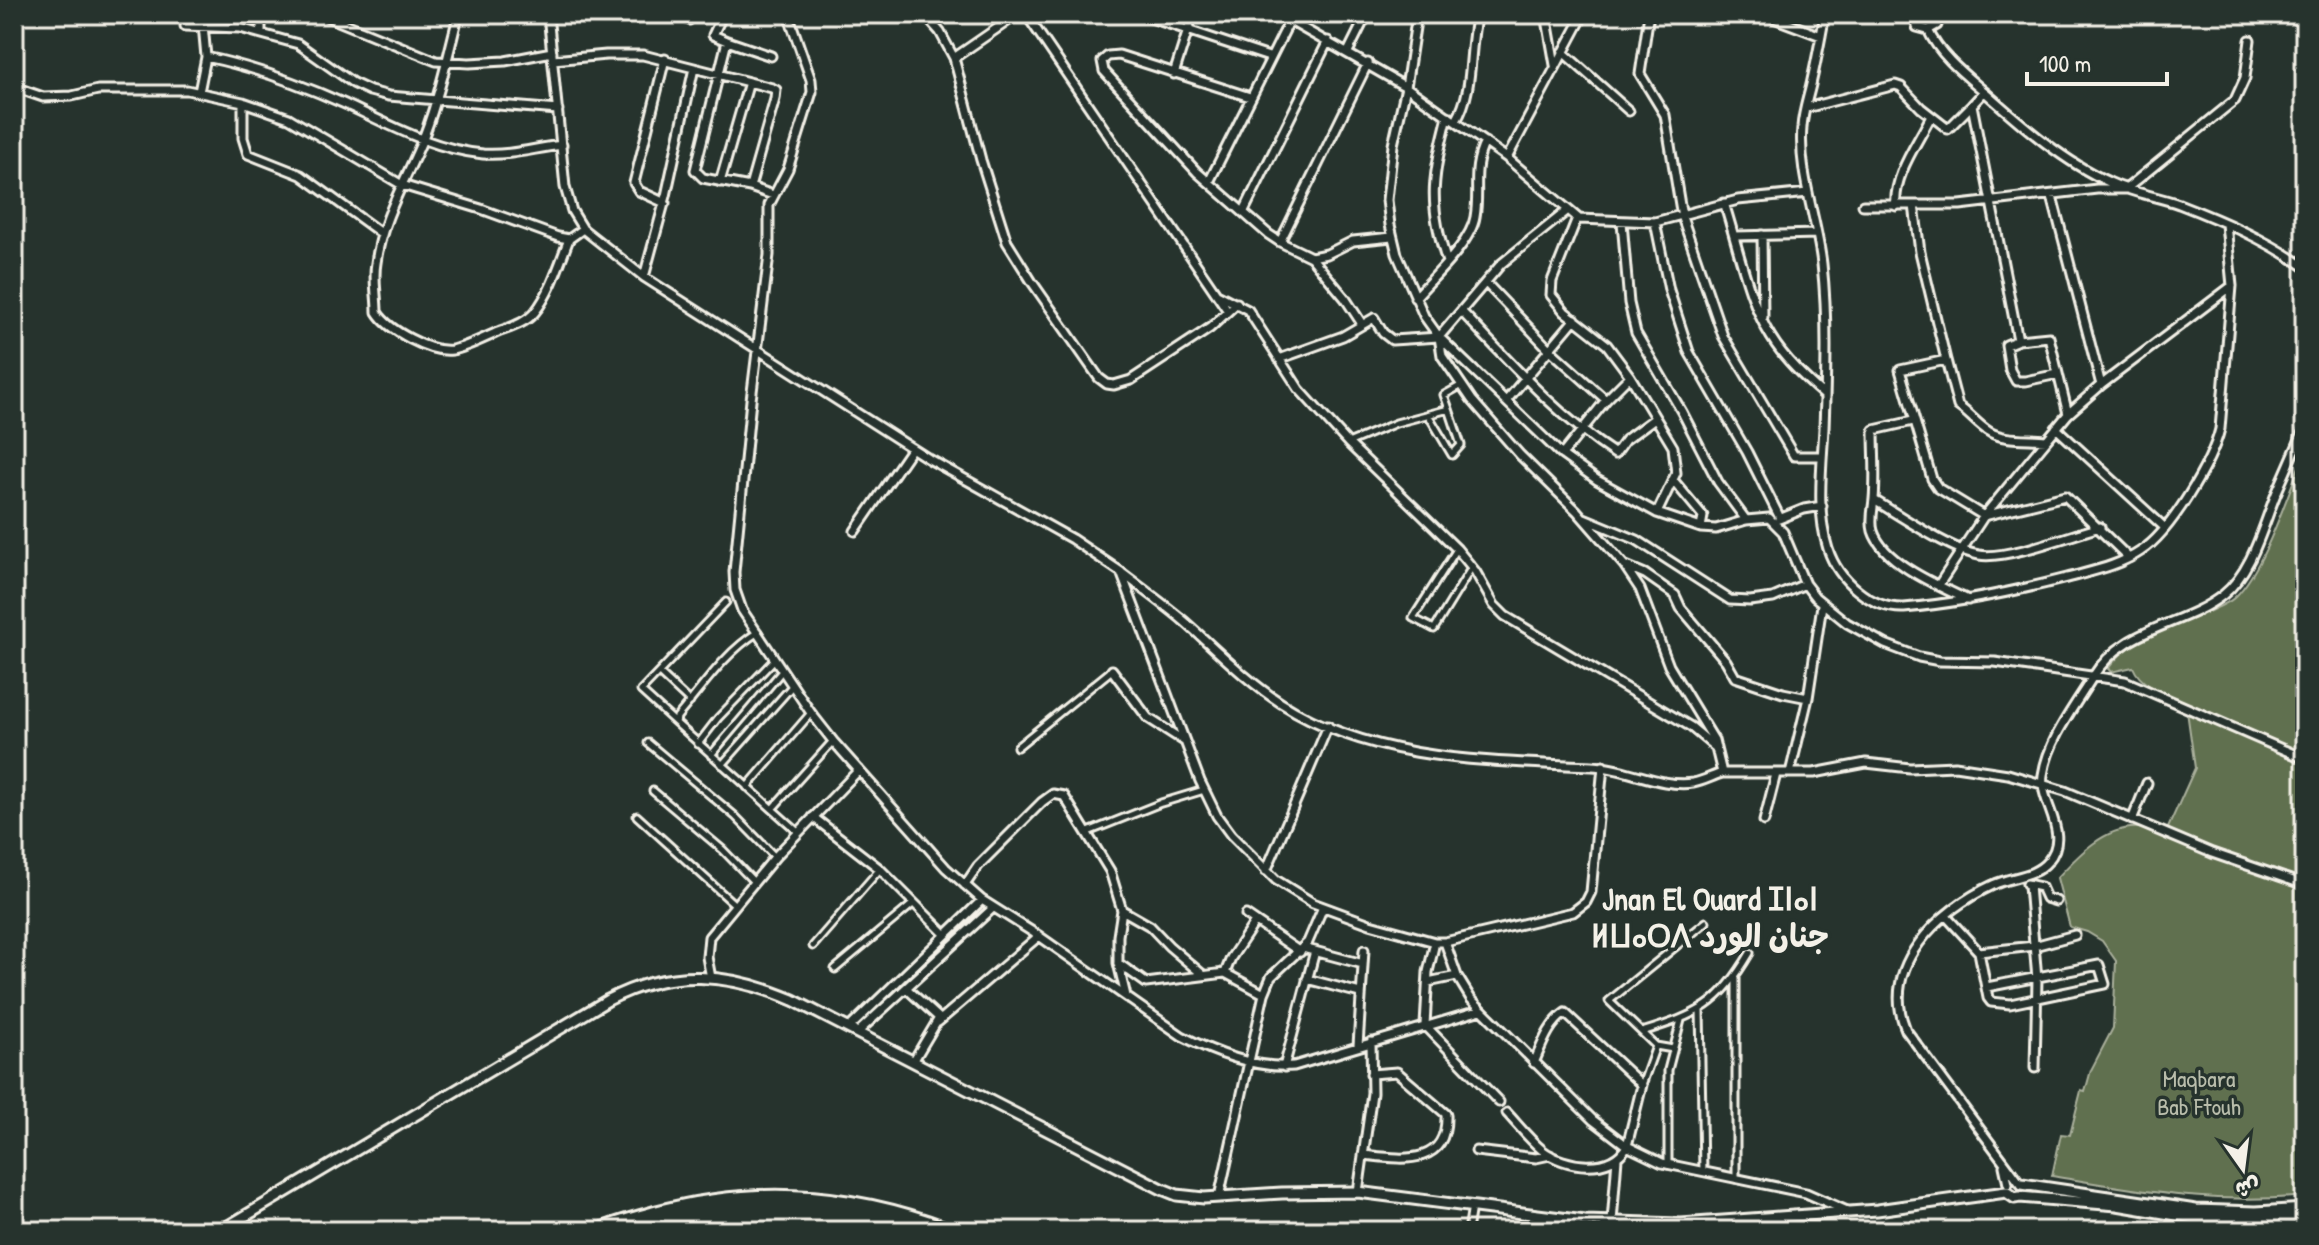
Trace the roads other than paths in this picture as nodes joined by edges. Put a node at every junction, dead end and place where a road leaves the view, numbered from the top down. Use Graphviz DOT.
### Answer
graph roads {
  1 [pos="202,14"];
  2 [pos="261,14"];
  3 [pos="321,14"];
  4 [pos="440,14"];
  5 [pos="469,14"];
  6 [pos="548,14"];
  7 [pos="723,14"];
  8 [pos="788,14"];
  9 [pos="924,14"];
  10 [pos="1018,14"];
  11 [pos="1026,14"];
  12 [pos="1139,14"];
  13 [pos="1193,14"];
  14 [pos="1278,14"];
  15 [pos="1367,14"];
  16 [pos="1417,14"];
  17 [pos="1477,14"];
  18 [pos="1546,14"];
  19 [pos="1584,14"];
  20 [pos="1649,14"];
  21 [pos="1763,14"];
  22 [pos="1825,14"];
  23 [pos="1915,14"];
  24 [pos="1940,15"];
  25 [pos="458,16"];
  26 [pos="1290,20"];
  27 [pos="185,26"];
  28 [pos="205,28"];
  29 [pos="1187,30"];
  30 [pos="1928,30"];
  31 [pos="261,33"];
  32 [pos="1821,36"];
  33 [pos="2250,40"];
  34 [pos="727,41"];
  35 [pos="1328,41"];
  36 [pos="1348,52"];
  37 [pos="1563,52"];
  38 [pos="552,56"];
  39 [pos="771,56"];
  40 [pos="206,57"];
  41 [pos="1269,57"];
  42 [pos="954,58"];
  43 [pos="665,59"];
  44 [pos="447,62"];
  45 [pos="1368,63"];
  46 [pos="1555,67"];
  47 [pos="694,68"];
  48 [pos="719,74"];
  49 [pos="1174,74"];
  50 [pos="749,82"];
  51 [pos="14,87"];
  52 [pos="1406,87"];
  53 [pos="199,92"];
  54 [pos="1984,92"];
  55 [pos="1250,97"];
  56 [pos="436,101"];
  57 [pos="243,102"];
  58 [pos="1972,105"];
  59 [pos="1806,108"];
  60 [pos="558,110"];
  61 [pos="1629,111"];
  62 [pos="1448,116"];
  63 [pos="1931,116"];
  64 [pos="1456,121"];
  65 [pos="422,140"];
  66 [pos="1485,142"];
  67 [pos="562,145"];
  68 [pos="1507,158"];
  69 [pos="720,182"];
  70 [pos="1209,182"];
  71 [pos="402,185"];
  72 [pos="750,187"];
  73 [pos="2126,189"];
  74 [pos="1808,193"];
  75 [pos="773,195"];
  76 [pos="2052,196"];
  77 [pos="1992,202"];
  78 [pos="665,203"];
  79 [pos="1724,203"];
  80 [pos="1863,205"];
  81 [pos="1914,205"];
  82 [pos="1896,206"];
  83 [pos="1568,210"];
  84 [pos="1244,211"];
  85 [pos="1682,217"];
  86 [pos="1577,218"];
  87 [pos="1622,222"];
  88 [pos="1655,222"];
  89 [pos="2226,224"];
  90 [pos="583,229"];
  91 [pos="382,234"];
  92 [pos="1817,234"];
  93 [pos="1762,235"];
  94 [pos="1735,236"];
  95 [pos="1392,237"];
  96 [pos="569,239"];
  97 [pos="1280,242"];
  98 [pos="1311,257"];
  99 [pos="1447,262"];
  100 [pos="2305,267"];
  101 [pos="644,277"];
  102 [pos="1486,283"];
  103 [pos="2232,286"];
  104 [pos="1217,294"];
  105 [pos="1415,298"];
  106 [pos="1237,303"];
  107 [pos="1228,311"];
  108 [pos="1462,312"];
  109 [pos="1575,319"];
  110 [pos="1763,323"];
  111 [pos="1362,324"];
  112 [pos="1439,337"];
  113 [pos="2018,340"];
  114 [pos="758,349"];
  115 [pos="1549,349"];
  116 [pos="1279,359"];
  117 [pos="1946,360"];
  118 [pos="2058,374"];
  119 [pos="1630,376"];
  120 [pos="1525,377"];
  121 [pos="1462,385"];
  122 [pos="2101,385"];
  123 [pos="1825,396"];
  124 [pos="1507,400"];
  125 [pos="1606,400"];
  126 [pos="1449,409"];
  127 [pos="2068,414"];
  128 [pos="1429,416"];
  129 [pos="1655,418"];
  130 [pos="1913,421"];
  131 [pos="2305,427"];
  132 [pos="2056,428"];
  133 [pos="1582,431"];
  134 [pos="2046,440"];
  135 [pos="1348,443"];
  136 [pos="912,448"];
  137 [pos="1562,455"];
  138 [pos="1822,456"];
  139 [pos="1673,480"];
  140 [pos="1874,500"];
  141 [pos="1822,506"];
  142 [pos="1657,513"];
  143 [pos="1984,516"];
  144 [pos="1582,518"];
  145 [pos="1746,520"];
  146 [pos="1777,520"];
  147 [pos="2100,527"];
  148 [pos="2164,527"];
  149 [pos="1701,528"];
  150 [pos="855,531"];
  151 [pos="1457,549"];
  152 [pos="1961,550"];
  153 [pos="2129,558"];
  154 [pos="1624,565"];
  155 [pos="1472,567"];
  156 [pos="1121,572"];
  157 [pos="1805,584"];
  158 [pos="1938,586"];
  159 [pos="1968,600"];
  160 [pos="726,602"];
  161 [pos="1822,605"];
  162 [pos="758,632"];
  163 [pos="776,658"];
  164 [pos="1112,670"];
  165 [pos="782,671"];
  166 [pos="659,673"];
  167 [pos="2094,675"];
  168 [pos="793,685"];
  169 [pos="1808,698"];
  170 [pos="690,702"];
  171 [pos="811,713"];
  172 [pos="676,723"];
  173 [pos="1328,726"];
  174 [pos="833,741"];
  175 [pos="1184,741"];
  176 [pos="648,743"];
  177 [pos="698,744"];
  178 [pos="1017,747"];
  179 [pos="1717,749"];
  180 [pos="711,755"];
  181 [pos="2305,759"];
  182 [pos="722,765"];
  183 [pos="1603,766"];
  184 [pos="859,770"];
  185 [pos="1722,773"];
  186 [pos="1790,773"];
  187 [pos="1776,774"];
  188 [pos="2147,783"];
  189 [pos="2043,784"];
  190 [pos="747,787"];
  191 [pos="1204,790"];
  192 [pos="653,791"];
  193 [pos="772,809"];
  194 [pos="637,816"];
  195 [pos="813,817"];
  196 [pos="2132,820"];
  197 [pos="1764,821"];
  198 [pos="798,832"];
  199 [pos="1088,832"];
  200 [pos="775,857"];
  201 [pos="880,869"];
  202 [pos="1266,871"];
  203 [pos="2019,877"];
  204 [pos="754,882"];
  205 [pos="965,885"];
  206 [pos="2305,885"];
  207 [pos="2029,886"];
  208 [pos="982,900"];
  209 [pos="2056,901"];
  210 [pos="915,902"];
  211 [pos="734,904"];
  212 [pos="1323,907"];
  213 [pos="993,908"];
  214 [pos="1122,910"];
  215 [pos="1246,915"];
  216 [pos="1946,916"];
  217 [pos="1255,922"];
  218 [pos="1706,922"];
  219 [pos="945,934"];
  220 [pos="2075,935"];
  221 [pos="1039,936"];
  222 [pos="1435,942"];
  223 [pos="1445,942"];
  224 [pos="813,946"];
  225 [pos="2034,946"];
  226 [pos="1302,950"];
  227 [pos="1364,950"];
  228 [pos="1315,951"];
  229 [pos="1979,952"];
  230 [pos="1750,953"];
  231 [pos="1118,963"];
  232 [pos="1363,964"];
  233 [pos="835,969"];
  234 [pos="1225,973"];
  235 [pos="1203,975"];
  236 [pos="1457,976"];
  237 [pos="711,978"];
  238 [pos="1736,978"];
  239 [pos="1307,979"];
  240 [pos="2037,979"];
  241 [pos="1428,982"];
  242 [pos="1987,987"];
  243 [pos="906,988"];
  244 [pos="1360,993"];
  245 [pos="1264,994"];
  246 [pos="1126,996"];
  247 [pos="2037,998"];
  248 [pos="1700,1009"];
  249 [pos="1481,1010"];
  250 [pos="1681,1020"];
  251 [pos="938,1022"];
  252 [pos="1425,1025"];
  253 [pos="854,1030"];
  254 [pos="1642,1032"];
  255 [pos="1371,1042"];
  256 [pos="1358,1046"];
  257 [pos="1656,1046"];
  258 [pos="1673,1049"];
  259 [pos="914,1060"];
  260 [pos="1249,1061"];
  261 [pos="1534,1063"];
  262 [pos="1284,1067"];
  263 [pos="2035,1068"];
  264 [pos="1371,1074"];
  265 [pos="1642,1085"];
  266 [pos="1499,1102"];
  267 [pos="1507,1113"];
  268 [pos="1627,1146"];
  269 [pos="1476,1151"];
  270 [pos="1363,1155"];
  271 [pos="1550,1155"];
  272 [pos="1617,1158"];
  273 [pos="2004,1164"];
  274 [pos="1668,1165"];
  275 [pos="1703,1172"];
  276 [pos="1736,1179"];
  277 [pos="2021,1183"];
  278 [pos="2007,1188"];
  279 [pos="1358,1192"];
  280 [pos="1219,1197"];
  281 [pos="2020,1197"];
  282 [pos="1473,1205"];
  283 [pos="2305,1209"];
  284 [pos="1849,1212"];
  285 [pos="2224,1216"];
  286 [pos="2305,1218"];
  287 [pos="2200,1219"];
  288 [pos="1658,1227"];
  289 [pos="1680,1228"];
  290 [pos="1613,1229"];
  291 [pos="220,1231"];
  292 [pos="1468,1231"];
  293 [pos="2200,1231"];
  1 -- 28 [label="street"];
  2 -- 31 [label="street"];
  3 -- 44 [label="street"];
  4 -- 25 [label="street"];
  5 -- 25 [label="street"];
  6 -- 38 [label="street"];
  7 -- 34 [label="street"];
  8 -- 75 [label="street"];
  9 -- 42 [label="street"];
  10 -- 42 [label="street"];
  11 -- 104 [label="street"];
  12 -- 29 [label="street"];
  13 -- 29 [label="street"];
  14 -- 26 [label="street"];
  15 -- 36 [label="street"];
  16 -- 52 [label="street"];
  17 -- 64 [label="street"];
  18 -- 46 [label="street"];
  19 -- 37 [label="street"];
  20 -- 85 [label="street"];
  21 -- 32 [label="street"];
  22 -- 32 [label="street"];
  23 -- 30 [label="street"];
  24 -- 30 [label="street"];
  25 -- 44 [label="street"];
  26 -- 35 [label="street"];
  26 -- 41 [label="street"];
  27 -- 28 [label="street"];
  28 -- 31 [label="street"];
  28 -- 40 [label="street"];
  29 -- 41 [label="street"];
  29 -- 49 [label="street"];
  30 -- 54 [label="street"];
  31 -- 56 [label="street"];
  32 -- 59 [label="street"];
  33 -- 73 [label="street"];
  34 -- 39 [label="street"];
  34 -- 48 [label="street"];
  35 -- 36 [label="street"];
  35 -- 84 [label="street"];
  36 -- 45 [label="street"];
  37 -- 46 [label="street"];
  37 -- 61 [label="street"];
  38 -- 43 [label="street"];
  38 -- 44 [label="street"];
  38 -- 60 [label="street"];
  40 -- 53 [label="street"];
  40 -- 65 [label="street"];
  41 -- 55 [label="street"];
  42 -- 107 [label="street"];
  43 -- 47 [label="street"];
  43 -- 78 [label="street"];
  44 -- 56 [label="street"];
  45 -- 52 [label="street"];
  45 -- 97 [label="street"];
  46 -- 68 [label="street"];
  47 -- 48 [label="street"];
  47 -- 78 [label="street"];
  48 -- 50 [label="street"];
  48 -- 69 [label="street"];
  49 -- 55 [label="street"];
  49 -- 70 [label="street"];
  50 -- 69 [label="street"];
  50 -- 72 [label="street"];
  51 -- 53 [label="street"];
  52 -- 62 [label="street"];
  52 -- 95 [label="street"];
  53 -- 57 [label="street"];
  54 -- 58 [label="street"];
  54 -- 73 [label="street"];
  55 -- 70 [label="street"];
  56 -- 60 [label="street"];
  56 -- 65 [label="street"];
  57 -- 71 [label="street"];
  57 -- 91 [label="street"];
  58 -- 63 [label="street"];
  58 -- 77 [label="street"];
  59 -- 63 [label="street"];
  59 -- 74 [label="street"];
  60 -- 67 [label="street"];
  62 -- 64 [label="street"];
  62 -- 99 [label="street"];
  63 -- 82 [label="street"];
  64 -- 66 [label="street"];
  65 -- 67 [label="street"];
  65 -- 71 [label="street"];
  66 -- 68 [label="street"];
  66 -- 99 [label="street"];
  67 -- 90 [label="street"];
  68 -- 83 [label="street"];
  69 -- 72 [label="street"];
  70 -- 84 [label="street"];
  71 -- 91 [label="street"];
  71 -- 96 [label="street"];
  72 -- 75 [label="street"];
  73 -- 76 [label="street"];
  73 -- 89 [label="street"];
  74 -- 79 [label="street"];
  74 -- 92 [label="street"];
  75 -- 114 [label="street"];
  76 -- 77 [label="street"];
  76 -- 122 [label="street"];
  77 -- 81 [label="street"];
  77 -- 113 [label="street"];
  78 -- 101 [label="street"];
  79 -- 85 [label="street"];
  79 -- 94 [label="street"];
  80 -- 82 [label="street"];
  81 -- 82 [label="street"];
  81 -- 117 [label="street"];
  83 -- 86 [label="street"];
  83 -- 102 [label="street"];
  84 -- 97 [label="street"];
  85 -- 88 [label="street"];
  85 -- 138 [label="street"];
  86 -- 87 [label="street"];
  86 -- 109 [label="street"];
  87 -- 88 [label="street"];
  87 -- 145 [label="street"];
  88 -- 146 [label="street"];
  89 -- 100 [label="street"];
  89 -- 103 [label="street"];
  90 -- 96 [label="street"];
  90 -- 101 [label="street"];
  91 -- 96 [label="street"];
  92 -- 93 [label="street"];
  92 -- 123 [label="street"];
  93 -- 94 [label="street"];
  93 -- 110 [label="street"];
  94 -- 110 [label="street"];
  95 -- 98 [label="street"];
  95 -- 105 [label="street"];
  97 -- 98 [label="street"];
  98 -- 111 [label="street"];
  99 -- 105 [label="street"];
  101 -- 114 [label="street"];
  102 -- 108 [label="street"];
  102 -- 115 [label="street"];
  103 -- 122 [label="street"];
  103 -- 148 [label="street"];
  104 -- 106 [label="street"];
  104 -- 107 [label="street"];
  105 -- 112 [label="street"];
  106 -- 107 [label="street"];
  106 -- 116 [label="street"];
  108 -- 112 [label="street"];
  108 -- 120 [label="street"];
  109 -- 115 [label="street"];
  109 -- 119 [label="street"];
  110 -- 123 [label="street"];
  111 -- 112 [label="street"];
  111 -- 116 [label="street"];
  112 -- 121 [label="street"];
  112 -- 124 [label="street"];
  113 -- 118 [label="street"];
  113 -- 118 [label="street"];
  114 -- 136 [label="street"];
  114 -- 162 [label="street"];
  115 -- 120 [label="street"];
  115 -- 125 [label="street"];
  116 -- 135 [label="street"];
  117 -- 130 [label="street"];
  117 -- 134 [label="street"];
  118 -- 127 [label="street"];
  119 -- 125 [label="street"];
  119 -- 129 [label="street"];
  120 -- 124 [label="street"];
  120 -- 133 [label="street"];
  121 -- 126 [label="street"];
  121 -- 144 [label="street"];
  122 -- 127 [label="street"];
  123 -- 138 [label="street"];
  124 -- 137 [label="street"];
  125 -- 133 [label="street"];
  126 -- 128 [label="street"];
  126 -- 128 [label="street"];
  127 -- 132 [label="street"];
  128 -- 135 [label="street"];
  129 -- 133 [label="street"];
  129 -- 139 [label="street"];
  130 -- 140 [label="street"];
  130 -- 143 [label="street"];
  131 -- 167 [label="street"];
  132 -- 134 [label="street"];
  132 -- 148 [label="street"];
  133 -- 137 [label="street"];
  134 -- 143 [label="street"];
  135 -- 151 [label="street"];
  136 -- 150 [label="street"];
  136 -- 156 [label="street"];
  137 -- 142 [label="street"];
  138 -- 141 [label="street"];
  139 -- 142 [label="street"];
  139 -- 149 [label="street"];
  140 -- 152 [label="street"];
  140 -- 158 [label="street"];
  141 -- 146 [label="street"];
  141 -- 159 [label="street"];
  142 -- 149 [label="street"];
  143 -- 147 [label="street"];
  143 -- 152 [label="street"];
  144 -- 154 [label="street"];
  144 -- 157 [label="street"];
  145 -- 146 [label="street"];
  145 -- 149 [label="street"];
  146 -- 157 [label="street"];
  147 -- 152 [label="street"];
  147 -- 153 [label="street"];
  148 -- 153 [label="street"];
  151 -- 155 [label="street"];
  151 -- 155 [label="street"];
  152 -- 158 [label="street"];
  153 -- 159 [label="street"];
  154 -- 169 [label="street"];
  154 -- 179 [label="street"];
  155 -- 179 [label="street"];
  156 -- 173 [label="street"];
  156 -- 175 [label="street"];
  157 -- 161 [label="street"];
  158 -- 159 [label="street"];
  160 -- 166 [label="street"];
  161 -- 167 [label="street"];
  161 -- 169 [label="street"];
  162 -- 163 [label="street"];
  162 -- 170 [label="street"];
  163 -- 168 [label="street"];
  163 -- 177 [label="street"];
  164 -- 175 [label="street"];
  164 -- 178 [label="street"];
  165 -- 180 [label="street"];
  166 -- 170 [label="street"];
  166 -- 172 [label="street"];
  167 -- 181 [label="street"];
  167 -- 189 [label="street"];
  168 -- 171 [label="street"];
  168 -- 182 [label="street"];
  169 -- 186 [label="street"];
  170 -- 172 [label="street"];
  171 -- 174 [label="street"];
  171 -- 190 [label="street"];
  172 -- 177 [label="street"];
  173 -- 183 [label="street"];
  173 -- 202 [label="street"];
  174 -- 184 [label="street"];
  174 -- 193 [label="street"];
  175 -- 191 [label="street"];
  176 -- 200 [label="street"];
  177 -- 180 [label="street"];
  179 -- 185 [label="street"];
  180 -- 182 [label="street"];
  182 -- 190 [label="street"];
  183 -- 185 [label="street"];
  183 -- 223 [label="street"];
  184 -- 195 [label="street"];
  184 -- 205 [label="street"];
  185 -- 187 [label="street"];
  186 -- 187 [label="street"];
  186 -- 189 [label="street"];
  187 -- 197 [label="street"];
  188 -- 196 [label="street"];
  189 -- 196 [label="street"];
  189 -- 203 [label="street"];
  190 -- 193 [label="street"];
  191 -- 199 [label="street"];
  191 -- 202 [label="street"];
  192 -- 204 [label="street"];
  193 -- 198 [label="street"];
  194 -- 211 [label="street"];
  195 -- 198 [label="street"];
  195 -- 201 [label="street"];
  196 -- 206 [label="street"];
  198 -- 200 [label="street"];
  199 -- 205 [label="street"];
  199 -- 214 [label="street"];
  200 -- 204 [label="street"];
  201 -- 210 [label="street"];
  201 -- 224 [label="street"];
  202 -- 212 [label="street"];
  203 -- 207 [label="street"];
  203 -- 216 [label="street"];
  204 -- 211 [label="street"];
  205 -- 208 [label="street"];
  207 -- 209 [label="street"];
  207 -- 225 [label="street"];
  208 -- 213 [label="street"];
  208 -- 219 [label="street"];
  210 -- 219 [label="street"];
  210 -- 233 [label="street"];
  211 -- 237 [label="street"];
  212 -- 222 [label="street"];
  212 -- 226 [label="street"];
  213 -- 221 [label="street"];
  213 -- 243 [label="street"];
  214 -- 231 [label="street"];
  214 -- 235 [label="street"];
  215 -- 217 [label="street"];
  216 -- 229 [label="street"];
  216 -- 273 [label="street"];
  217 -- 226 [label="street"];
  217 -- 234 [label="street"];
  218 -- 254 [label="street"];
  219 -- 253 [label="street"];
  220 -- 225 [label="street"];
  221 -- 246 [label="street"];
  221 -- 251 [label="street"];
  222 -- 223 [label="street"];
  222 -- 241 [label="street"];
  223 -- 236 [label="street"];
  225 -- 229 [label="street"];
  225 -- 240 [label="street"];
  226 -- 228 [label="street"];
  226 -- 245 [label="street"];
  227 -- 232 [label="street"];
  228 -- 232 [label="street"];
  228 -- 239 [label="street"];
  229 -- 242 [label="street"];
  230 -- 238 [label="street"];
  231 -- 235 [label="street"];
  231 -- 246 [label="street"];
  232 -- 244 [label="street"];
  234 -- 235 [label="street"];
  234 -- 245 [label="street"];
  236 -- 241 [label="street"];
  236 -- 249 [label="street"];
  237 -- 253 [label="street"];
  237 -- 291 [label="street"];
  238 -- 248 [label="street"];
  238 -- 276 [label="street"];
  239 -- 244 [label="street"];
  239 -- 262 [label="street"];
  240 -- 242 [label="street"];
  240 -- 247 [label="street"];
  240 -- 247 [label="street"];
  241 -- 252 [label="street"];
  242 -- 247 [label="street"];
  243 -- 251 [label="street"];
  243 -- 253 [label="street"];
  244 -- 256 [label="street"];
  245 -- 260 [label="street"];
  246 -- 260 [label="street"];
  247 -- 263 [label="street"];
  248 -- 250 [label="street"];
  248 -- 275 [label="street"];
  249 -- 252 [label="street"];
  249 -- 261 [label="street"];
  250 -- 254 [label="street"];
  250 -- 258 [label="street"];
  251 -- 259 [label="street"];
  252 -- 255 [label="street"];
  252 -- 266 [label="street"];
  253 -- 259 [label="street"];
  254 -- 257 [label="street"];
  255 -- 256 [label="street"];
  255 -- 264 [label="street"];
  256 -- 262 [label="street"];
  257 -- 258 [label="street"];
  257 -- 265 [label="street"];
  258 -- 274 [label="street"];
  259 -- 280 [label="street"];
  260 -- 262 [label="street"];
  260 -- 280 [label="street"];
  261 -- 265 [label="street"];
  261 -- 268 [label="street"];
  264 -- 270 [label="street"];
  264 -- 270 [label="street"];
  265 -- 268 [label="street"];
  267 -- 271 [label="street"];
  268 -- 272 [label="street"];
  268 -- 274 [label="street"];
  269 -- 271 [label="street"];
  270 -- 279 [label="street"];
  271 -- 272 [label="street"];
  272 -- 290 [label="street"];
  273 -- 277 [label="street"];
  273 -- 278 [label="street"];
  274 -- 275 [label="street"];
  275 -- 276 [label="street"];
  276 -- 284 [label="street"];
  277 -- 278 [label="street"];
  277 -- 281 [label="street"];
  277 -- 285 [label="street"];
  278 -- 281 [label="street"];
  278 -- 284 [label="street"];
  279 -- 280 [label="street"];
  279 -- 282 [label="street"];
  281 -- 287 [label="street"];
  282 -- 290 [label="street"];
  282 -- 292 [label="street"];
  283 -- 285 [label="street"];
  284 -- 289 [label="street"];
  285 -- 286 [label="street"];
  285 -- 287 [label="street"];
  287 -- 293 [label="street"];
  288 -- 289 [label="street"];
  288 -- 290 [label="street"];
}
